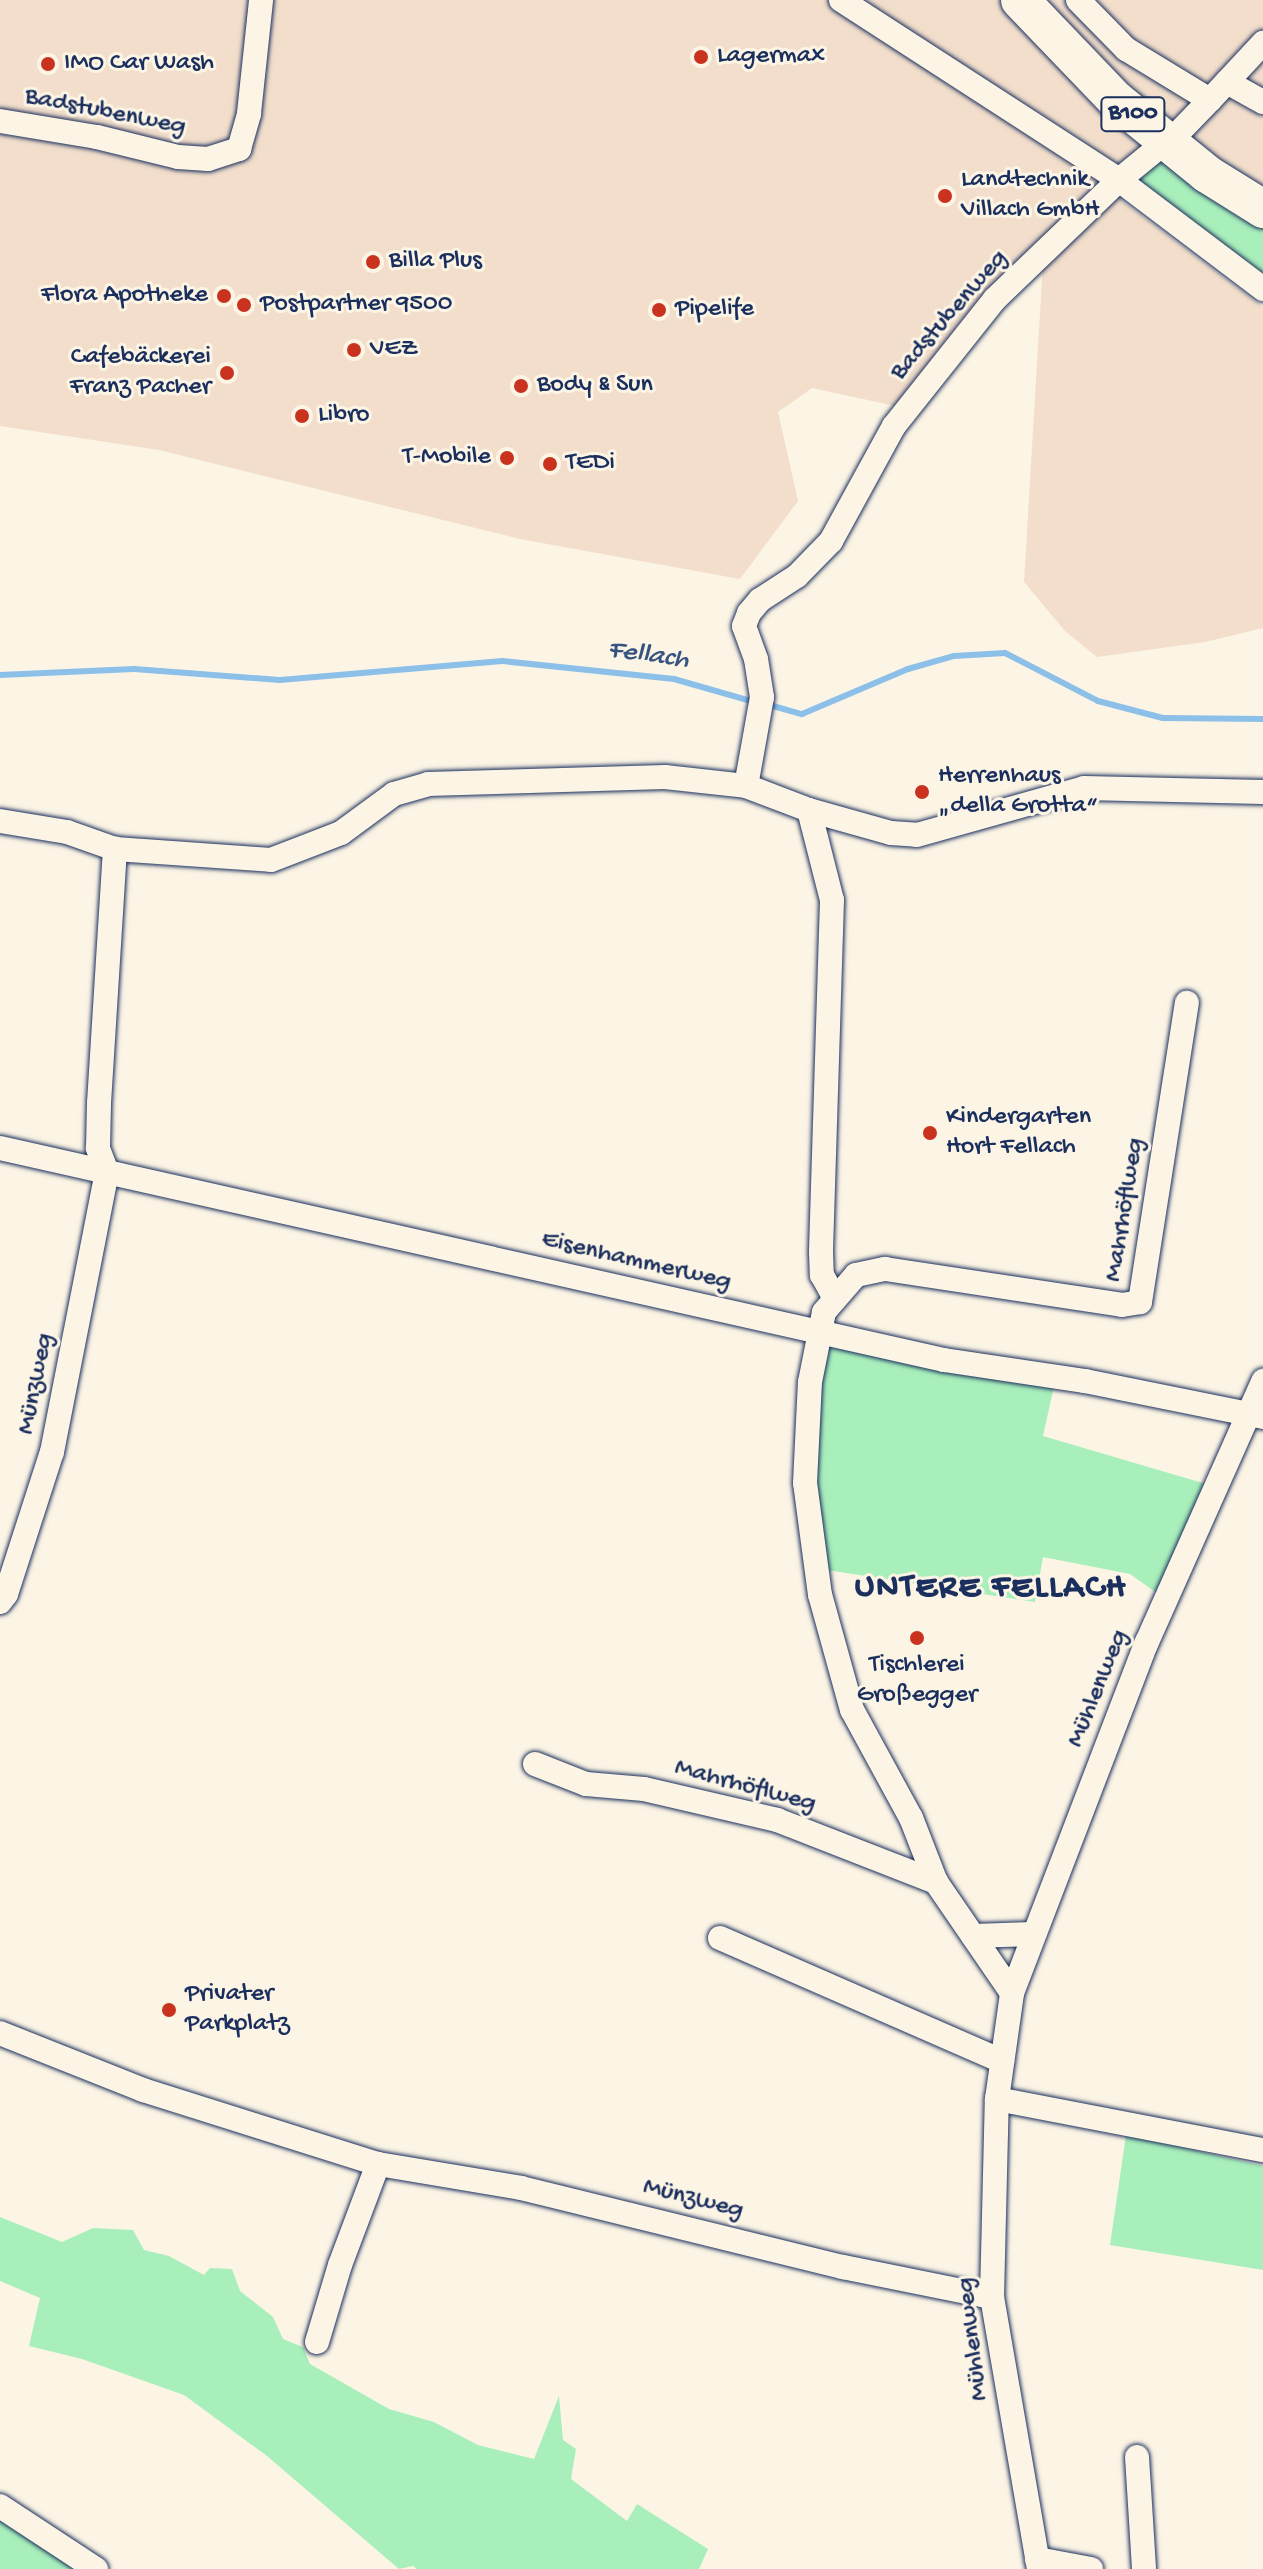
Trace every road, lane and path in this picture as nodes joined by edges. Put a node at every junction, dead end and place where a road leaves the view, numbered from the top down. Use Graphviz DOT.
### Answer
graph roads {
  1 [pos="261,0"];
  2 [pos="841,0"];
  3 [pos="1020,0"];
  4 [pos="1078,0"];
  5 [pos="1263,43"];
  6 [pos="1227,82"];
  7 [pos="1210,100"];
  8 [pos="1263,102"];
  9 [pos="0,121"];
  10 [pos="1182,129"];
  11 [pos="1152,153"];
  12 [pos="1119,180"];
  13 [pos="1263,209"];
  14 [pos="1263,289"];
  15 [pos="746,786"];
  16 [pos="1263,792"];
  17 [pos="809,810"];
  18 [pos="0,821"];
  19 [pos="115,849"];
  20 [pos="1187,1003"];
  21 [pos="0,1148"];
  22 [pos="107,1172"];
  23 [pos="835,1298"];
  24 [pos="820,1332"];
  25 [pos="1263,1381"];
  26 [pos="1254,1417"];
  27 [pos="0,1602"];
  28 [pos="535,1764"];
  29 [pos="936,1882"];
  30 [pos="1033,1934"];
  31 [pos="973,1936"];
  32 [pos="720,1938"];
  33 [pos="1012,1993"];
  34 [pos="0,2033"];
  35 [pos="1002,2061"];
  36 [pos="997,2099"];
  37 [pos="1263,2150"];
  38 [pos="378,2164"];
  39 [pos="992,2297"];
  40 [pos="317,2342"];
  41 [pos="1137,2457"];
  42 [pos="0,2506"];
  43 [pos="1038,2564"];
  44 [pos="96,2569"];
  45 [pos="1091,2569"];
  46 [pos="1144,2569"];
  1 -- 9 [label="street, Badstubenweg"];
  2 -- 12 [label="street"];
  3 -- 13 [label="main road, B100"];
  4 -- 7 [label="street"];
  5 -- 6 [label="street"];
  6 -- 7 [label="street"];
  6 -- 8 [label="street"];
  7 -- 10 [label="street"];
  11 -- 12 [label="street, Badstubenweg"];
  12 -- 14 [label="street"];
  12 -- 15 [label="street, Badstubenweg"];
  15 -- 17 [label="street"];
  15 -- 19 [label="street"];
  16 -- 17 [label="street"];
  17 -- 23 [label="street"];
  18 -- 19 [label="street"];
  19 -- 22 [label="street"];
  20 -- 23 [label="street, Mahrhöflweg"];
  21 -- 22 [label="street, Eisenhammerweg"];
  22 -- 24 [label="street, Eisenhammerweg"];
  22 -- 27 [label="street, Münzweg"];
  23 -- 24 [label="street, Mahrhöflweg"];
  24 -- 26 [label="street, Eisenhammerweg"];
  24 -- 29 [label="street, Mahrhöflweg"];
  25 -- 26 [label="street, Mühlenweg"];
  26 -- 30 [label="street, Mühlenweg"];
  28 -- 29 [label="street, Mahrhöflweg"];
  29 -- 31 [label="street, Mahrhöflweg"];
  30 -- 31 [label="street"];
  30 -- 33 [label="street, Mühlenweg"];
  31 -- 33 [label="street, Mahrhöflweg"];
  32 -- 35 [label="street"];
  33 -- 35 [label="street, Mühlenweg"];
  34 -- 38 [label="street, Münzweg"];
  35 -- 36 [label="street, Mühlenweg"];
  36 -- 37 [label="street"];
  36 -- 39 [label="street, Mühlenweg"];
  38 -- 39 [label="street, Münzweg"];
  38 -- 40 [label="street"];
  39 -- 43 [label="street, Mühlenweg"];
  41 -- 46 [label="street"];
  42 -- 44 [label="street"];
  43 -- 45 [label="street"];
}
